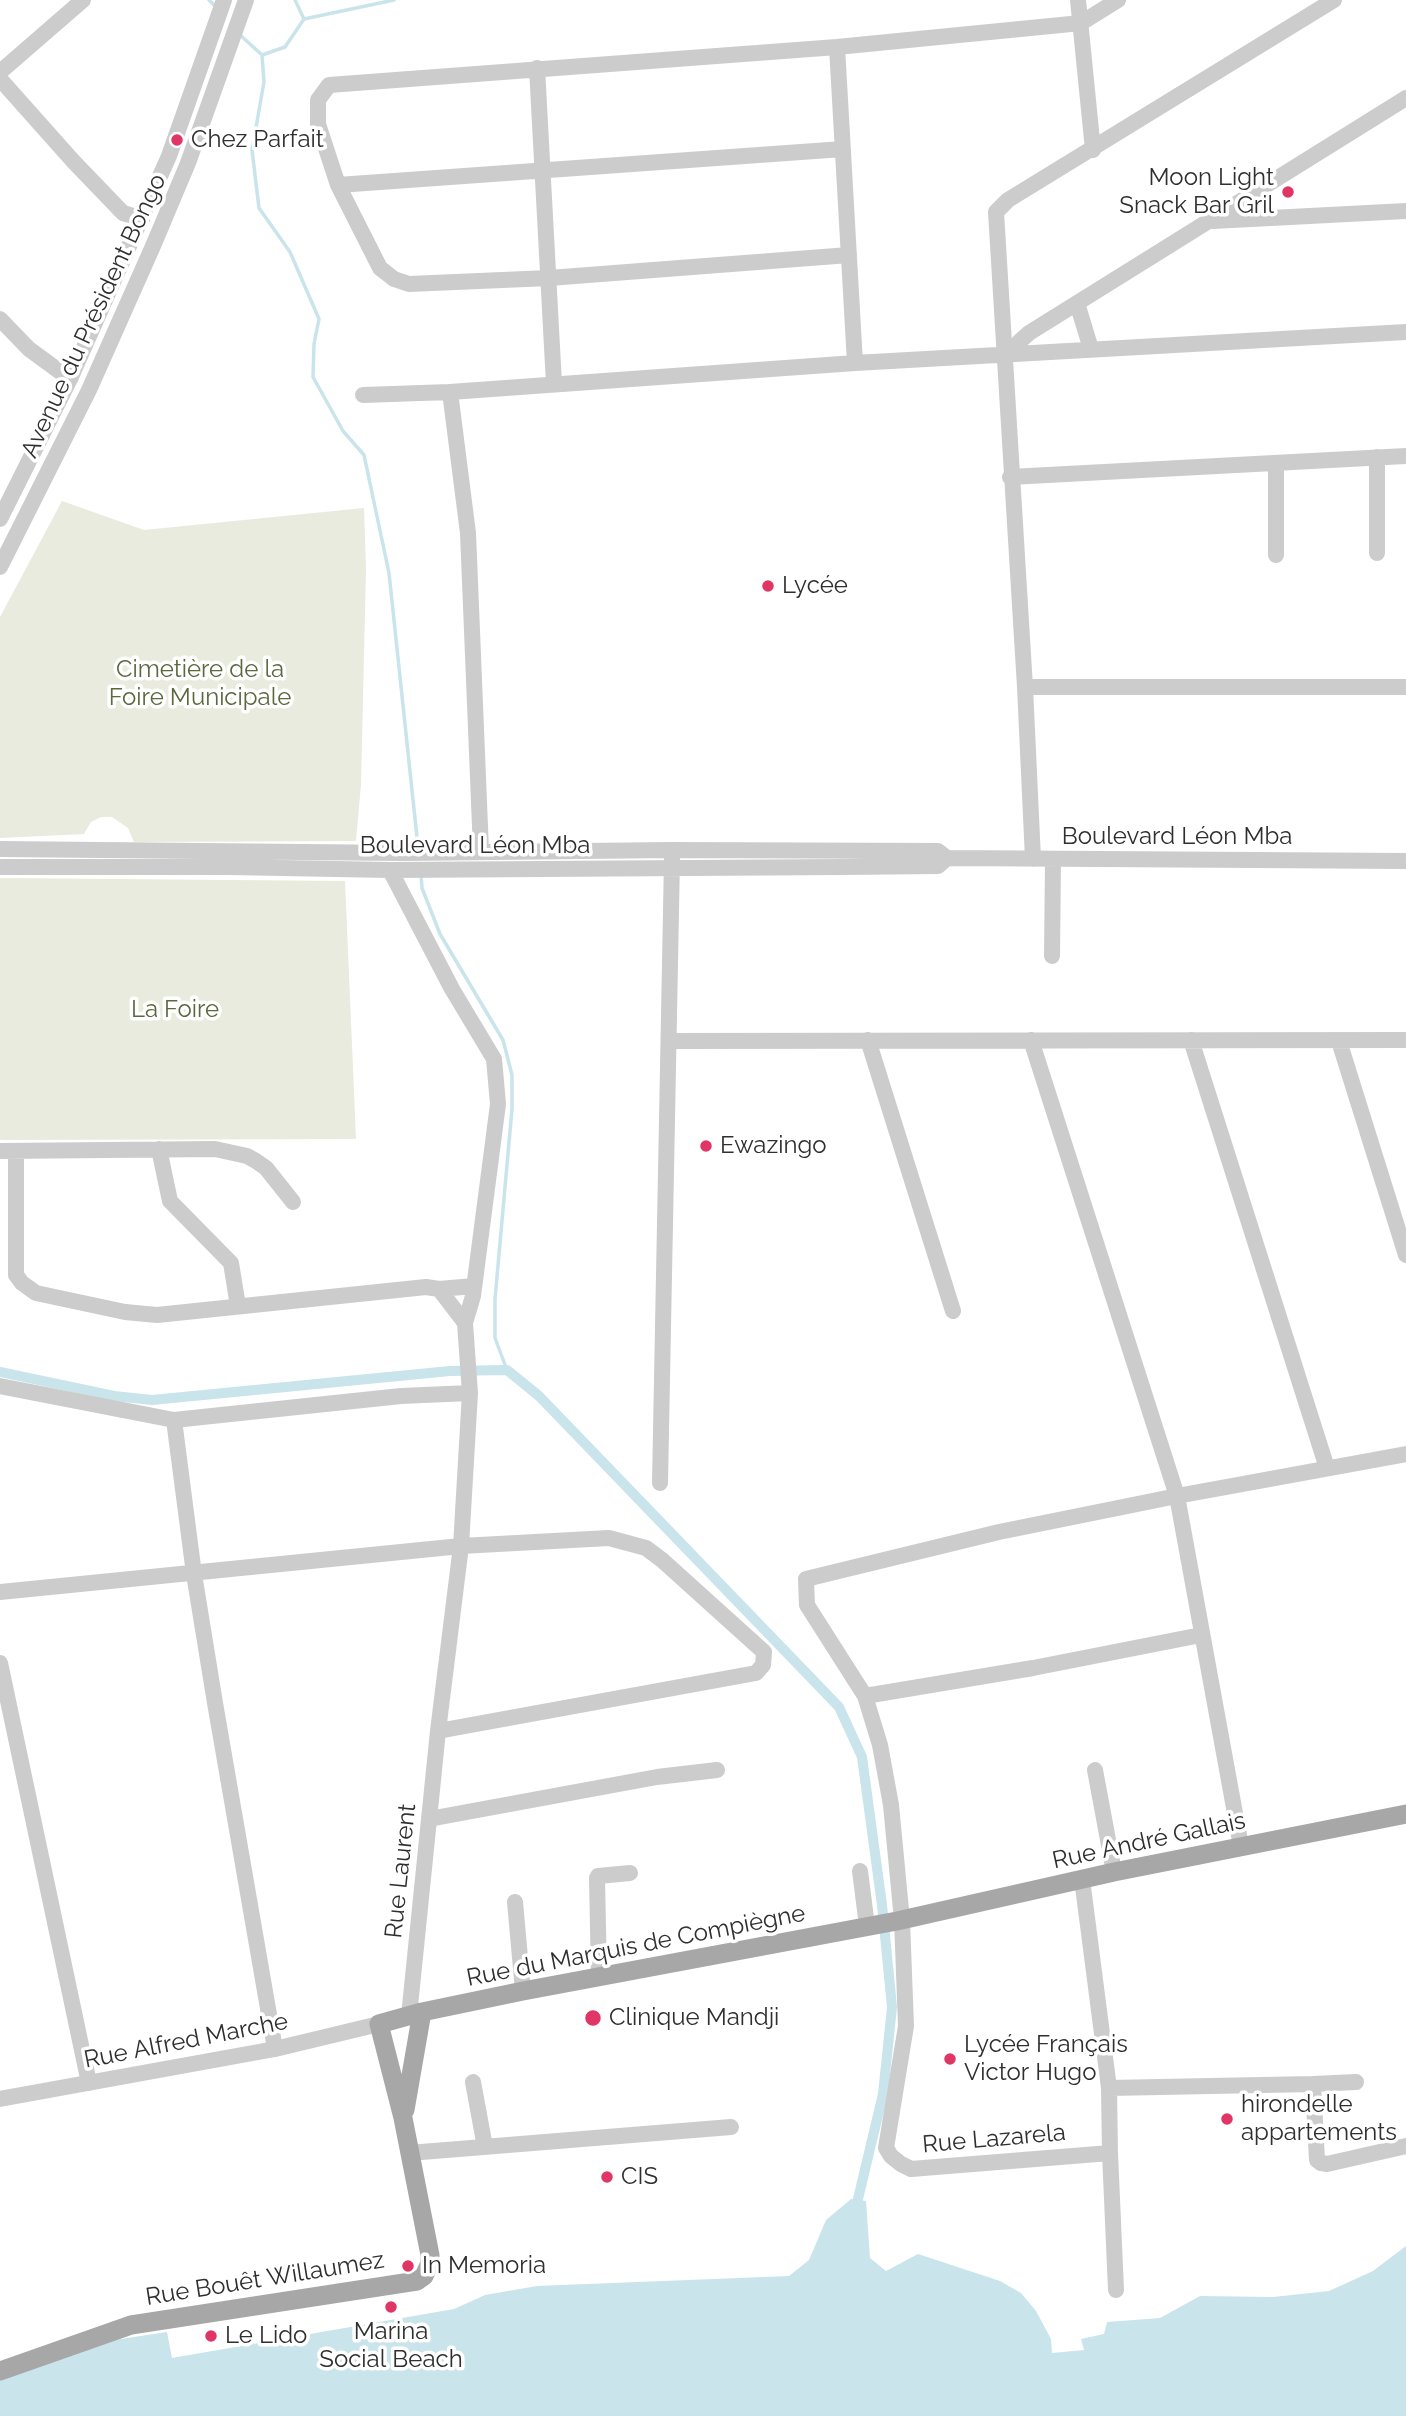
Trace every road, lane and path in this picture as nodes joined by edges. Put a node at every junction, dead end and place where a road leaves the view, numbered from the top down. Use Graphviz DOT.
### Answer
graph roads {
  1 [pos="83,0"];
  2 [pos="1078,0"];
  3 [pos="1118,0"];
  4 [pos="1334,0"];
  5 [pos="224,3"];
  6 [pos="245,6"];
  7 [pos="1081,23"];
  8 [pos="837,47"];
  9 [pos="537,68"];
  10 [pos="0,72"];
  11 [pos="0,79"];
  12 [pos="1406,98"];
  13 [pos="843,149"];
  14 [pos="1093,150"];
  15 [pos="543,169"];
  16 [pos="338,184"];
  17 [pos="1406,211"];
  18 [pos="142,219"];
  19 [pos="1209,221"];
  20 [pos="849,256"];
  21 [pos="549,278"];
  22 [pos="1077,303"];
  23 [pos="0,319"];
  24 [pos="1406,332"];
  25 [pos="1091,349"];
  26 [pos="1008,354"];
  27 [pos="855,363"];
  28 [pos="70,379"];
  29 [pos="554,384"];
  30 [pos="450,392"];
  31 [pos="363,396"];
  32 [pos="1406,456"];
  33 [pos="1377,457"];
  34 [pos="1276,463"];
  35 [pos="1010,477"];
  36 [pos="0,519"];
  37 [pos="1377,553"];
  38 [pos="1276,555"];
  39 [pos="0,567"];
  40 [pos="1025,687"];
  41 [pos="1406,687"];
  42 [pos="0,849"];
  43 [pos="672,850"];
  44 [pos="481,851"];
  45 [pos="947,858"];
  46 [pos="1032,859"];
  47 [pos="1054,860"];
  48 [pos="1406,861"];
  49 [pos="0,867"];
  50 [pos="671,869"];
  51 [pos="390,870"];
  52 [pos="1052,956"];
  53 [pos="868,1040"];
  54 [pos="1031,1040"];
  55 [pos="1191,1040"];
  56 [pos="1406,1040"];
  57 [pos="669,1041"];
  58 [pos="1339,1041"];
  59 [pos="159,1149"];
  60 [pos="8,1151"];
  61 [pos="292,1202"];
  62 [pos="1406,1255"];
  63 [pos="474,1286"];
  64 [pos="439,1289"];
  65 [pos="238,1307"];
  66 [pos="953,1311"];
  67 [pos="464,1323"];
  68 [pos="0,1386"];
  69 [pos="470,1388"];
  70 [pos="174,1420"];
  71 [pos="1406,1454"];
  72 [pos="1327,1468"];
  73 [pos="660,1483"];
  74 [pos="1177,1496"];
  75 [pos="461,1546"];
  76 [pos="194,1574"];
  77 [pos="0,1592"];
  78 [pos="1201,1635"];
  79 [pos="0,1663"];
  80 [pos="865,1696"];
  81 [pos="438,1731"];
  82 [pos="717,1770"];
  83 [pos="1095,1770"];
  84 [pos="1406,1814"];
  85 [pos="429,1819"];
  86 [pos="1241,1846"];
  87 [pos="860,1871"];
  88 [pos="1114,1872"];
  89 [pos="630,1874"];
  90 [pos="1082,1879"];
  91 [pos="515,1902"];
  92 [pos="899,1921"];
  93 [pos="870,1926"];
  94 [pos="600,1978"];
  95 [pos="523,1991"];
  96 [pos="416,2014"];
  97 [pos="379,2024"];
  98 [pos="275,2049"];
  99 [pos="473,2082"];
  100 [pos="1356,2082"];
  101 [pos="89,2083"];
  102 [pos="1313,2084"];
  103 [pos="1109,2088"];
  104 [pos="0,2099"];
  105 [pos="403,2118"];
  106 [pos="731,2127"];
  107 [pos="1406,2146"];
  108 [pos="485,2147"];
  109 [pos="409,2153"];
  110 [pos="1110,2153"];
  111 [pos="1116,2290"];
  112 [pos="0,2371"];
  1 -- 10 [label="street"];
  2 -- 7 [label="street"];
  3 -- 7 [label="street"];
  4 -- 14 [label="street"];
  5 -- 18 [label="street, Avenue du Président Bongo"];
  6 -- 39 [label="street, Avenue du Président Bongo"];
  7 -- 8 [label="street"];
  7 -- 14 [label="street"];
  8 -- 9 [label="street"];
  8 -- 13 [label="street"];
  9 -- 15 [label="street"];
  9 -- 16 [label="street"];
  11 -- 18 [label="street"];
  12 -- 19 [label="street"];
  13 -- 15 [label="street"];
  13 -- 20 [label="street"];
  14 -- 26 [label="street"];
  15 -- 16 [label="street"];
  15 -- 21 [label="street"];
  16 -- 21 [label="street"];
  17 -- 19 [label="street"];
  18 -- 28 [label="street, Avenue du Président Bongo"];
  19 -- 22 [label="street"];
  20 -- 21 [label="street"];
  20 -- 27 [label="street"];
  21 -- 29 [label="street"];
  22 -- 25 [label="street"];
  22 -- 26 [label="street"];
  23 -- 28 [label="street"];
  24 -- 25 [label="street"];
  25 -- 26 [label="street"];
  26 -- 27 [label="street"];
  26 -- 35 [label="street"];
  27 -- 29 [label="street"];
  28 -- 36 [label="street, Avenue du Président Bongo"];
  29 -- 30 [label="street"];
  30 -- 31 [label="street"];
  30 -- 44 [label="street"];
  32 -- 33 [label="street"];
  33 -- 34 [label="street"];
  33 -- 37 [label="street"];
  34 -- 35 [label="street"];
  34 -- 38 [label="street"];
  35 -- 40 [label="street"];
  40 -- 41 [label="street"];
  40 -- 46 [label="street"];
  42 -- 44 [label="street, Boulevard Léon Mba"];
  43 -- 44 [label="street, Boulevard Léon Mba"];
  43 -- 45 [label="street, Boulevard Léon Mba"];
  43 -- 50 [label="street"];
  45 -- 46 [label="street, Boulevard Léon Mba"];
  45 -- 50 [label="street, Boulevard Léon Mba"];
  46 -- 47 [label="street, Boulevard Léon Mba"];
  47 -- 48 [label="street, Boulevard Léon Mba"];
  47 -- 52 [label="street"];
  49 -- 51 [label="street, Boulevard Léon Mba"];
  50 -- 51 [label="street, Boulevard Léon Mba"];
  50 -- 57 [label="street"];
  51 -- 63 [label="street, Rue Laurent"];
  53 -- 54 [label="street"];
  53 -- 57 [label="street"];
  53 -- 66 [label="street"];
  54 -- 55 [label="street"];
  54 -- 74 [label="street"];
  55 -- 58 [label="street"];
  55 -- 72 [label="street"];
  56 -- 58 [label="street"];
  57 -- 73 [label="street"];
  58 -- 62 [label="street"];
  59 -- 60 [label="street"];
  59 -- 61 [label="street"];
  59 -- 65 [label="street"];
  60 -- 65 [label="street"];
  63 -- 64 [label="street"];
  63 -- 67 [label="street, Rue Laurent"];
  64 -- 65 [label="street"];
  64 -- 67 [label="street"];
  67 -- 69 [label="street, Rue Laurent"];
  68 -- 70 [label="street"];
  69 -- 70 [label="street"];
  69 -- 75 [label="street, Rue Laurent"];
  70 -- 76 [label="street"];
  71 -- 72 [label="street"];
  72 -- 74 [label="street"];
  74 -- 78 [label="street"];
  74 -- 80 [label="street, Rue Lazarela"];
  75 -- 76 [label="street"];
  75 -- 81 [label="street, Rue Laurent"];
  75 -- 81 [label="street"];
  76 -- 77 [label="street"];
  76 -- 98 [label="street"];
  78 -- 80 [label="street"];
  78 -- 86 [label="street"];
  79 -- 101 [label="street"];
  80 -- 92 [label="street, Rue Lazarela"];
  81 -- 85 [label="street, Rue Laurent"];
  82 -- 85 [label="street"];
  83 -- 88 [label="street"];
  84 -- 86 [label="main road, Rue André Gallais"];
  85 -- 96 [label="street, Rue Laurent"];
  86 -- 88 [label="main road, Rue André Gallais"];
  87 -- 93 [label="street"];
  88 -- 90 [label="main road, Rue André Gallais"];
  89 -- 94 [label="street"];
  90 -- 92 [label="main road, Rue André Gallais"];
  90 -- 103 [label="street"];
  91 -- 95 [label="street"];
  92 -- 93 [label="main road, Rue du Marquis de Compiègne"];
  92 -- 110 [label="street, Rue Lazarela"];
  93 -- 94 [label="main road, Rue du Marquis de Compiègne"];
  94 -- 95 [label="main road, Rue du Marquis de Compiègne"];
  95 -- 96 [label="main road, Rue du Marquis de Compiègne"];
  96 -- 97 [label="main road, Rue du Marquis de Compiègne"];
  96 -- 105 [label="main road"];
  97 -- 98 [label="street, Rue Alfred Marche"];
  97 -- 105 [label="main road, Rue Bouêt Willaumez"];
  98 -- 101 [label="street, Rue Alfred Marche"];
  99 -- 108 [label="street"];
  100 -- 102 [label="street"];
  101 -- 104 [label="street, Rue Alfred Marche"];
  102 -- 103 [label="street"];
  102 -- 107 [label="street"];
  103 -- 110 [label="street"];
  105 -- 109 [label="main road, Rue Bouêt Willaumez"];
  106 -- 108 [label="street"];
  108 -- 109 [label="street"];
  109 -- 112 [label="main road, Rue Bouêt Willaumez"];
  110 -- 111 [label="street"];
}
